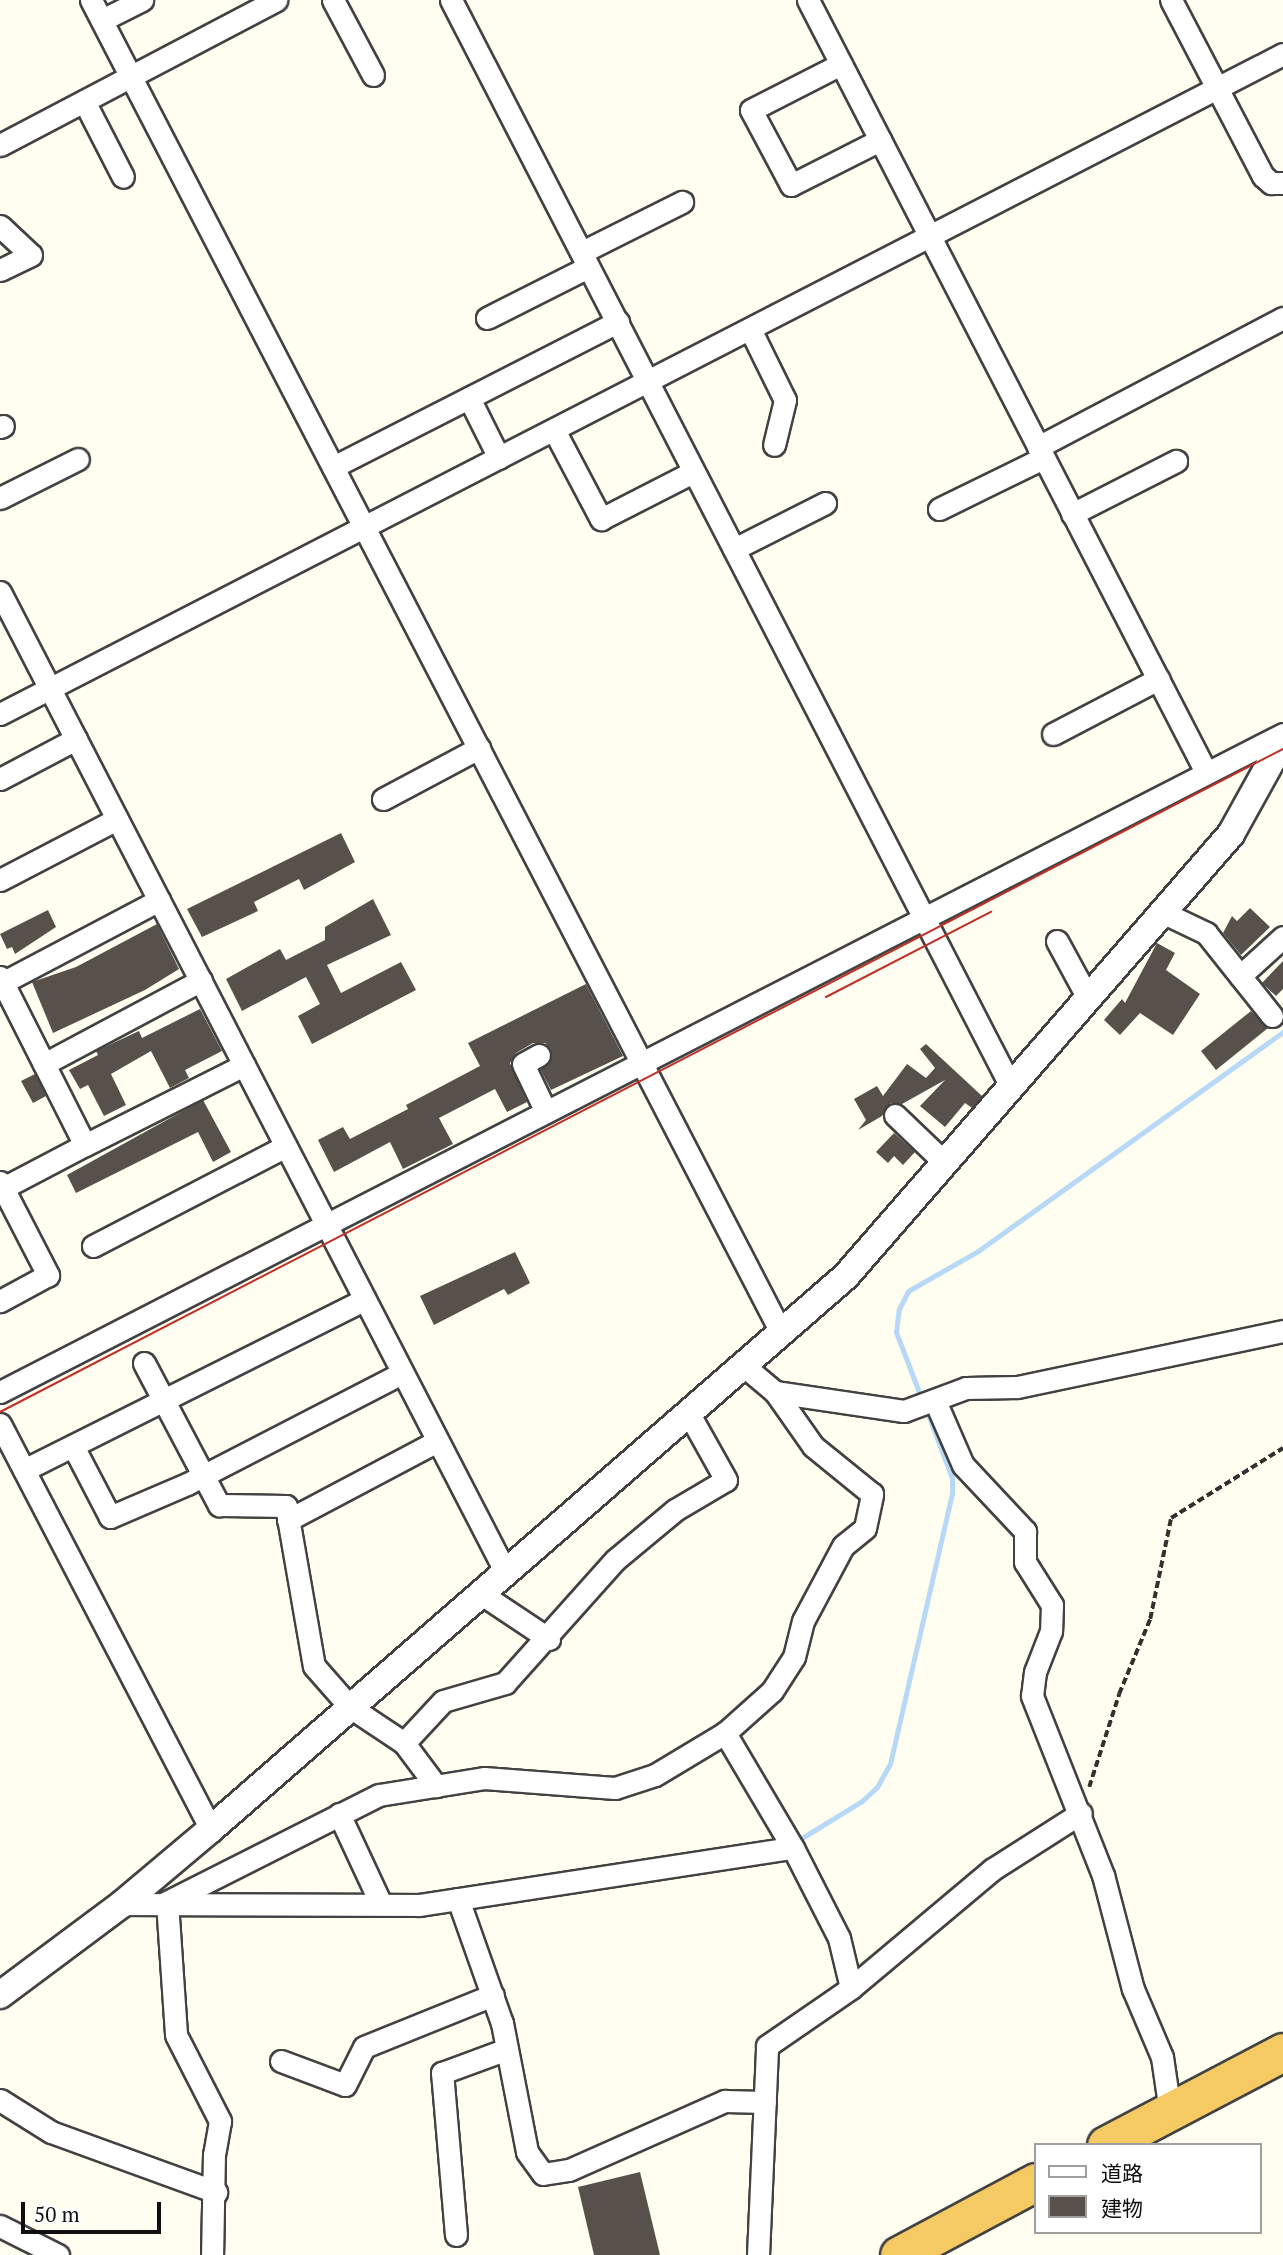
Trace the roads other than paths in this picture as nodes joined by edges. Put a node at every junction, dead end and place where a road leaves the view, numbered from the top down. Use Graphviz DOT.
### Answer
graph roads {
  1 [pos="91,0"];
  2 [pos="142,0"];
  3 [pos="276,0"];
  4 [pos="333,0"];
  5 [pos="452,0"];
  6 [pos="808,0"];
  7 [pos="1171,0"];
  8 [pos="102,20"];
  9 [pos="1283,54"];
  10 [pos="841,64"];
  11 [pos="129,72"];
  12 [pos="373,75"];
  13 [pos="1217,88"];
  14 [pos="84,101"];
  15 [pos="880,139"];
  16 [pos="0,145"];
  17 [pos="123,177"];
  18 [pos="1283,183"];
  19 [pos="682,202"];
  20 [pos="0,226"];
  21 [pos="929,235"];
  22 [pos="585,260"];
  23 [pos="0,271"];
  24 [pos="487,318"];
  25 [pos="1283,318"];
  26 [pos="618,322"];
  27 [pos="750,329"];
  28 [pos="647,382"];
  29 [pos="469,398"];
  30 [pos="554,430"];
  31 [pos="774,445"];
  32 [pos="1040,452"];
  33 [pos="499,458"];
  34 [pos="78,459"];
  35 [pos="1176,461"];
  36 [pos="333,467"];
  37 [pos="694,472"];
  38 [pos="0,498"];
  39 [pos="825,503"];
  40 [pos="939,509"];
  41 [pos="1072,514"];
  42 [pos="365,527"];
  43 [pos="734,549"];
  44 [pos="0,592"];
  45 [pos="1158,679"];
  46 [pos="50,688"];
  47 [pos="0,714"];
  48 [pos="1053,734"];
  49 [pos="1283,734"];
  50 [pos="76,739"];
  51 [pos="1283,740"];
  52 [pos="479,748"];
  53 [pos="1206,772"];
  54 [pos="0,779"];
  55 [pos="383,799"];
  56 [pos="117,819"];
  57 [pos="0,880"];
  58 [pos="159,900"];
  59 [pos="1164,913"];
  60 [pos="921,916"];
  61 [pos="1283,937"];
  62 [pos="1057,941"];
  63 [pos="1240,976"];
  64 [pos="201,980"];
  65 [pos="1,981"];
  66 [pos="1088,998"];
  67 [pos="1272,1016"];
  68 [pos="539,1055"];
  69 [pos="642,1063"];
  70 [pos="44,1064"];
  71 [pos="244,1065"];
  72 [pos="1010,1085"];
  73 [pos="546,1112"];
  74 [pos="895,1115"];
  75 [pos="85,1146"];
  76 [pos="286,1146"];
  77 [pos="944,1161"];
  78 [pos="3,1191"];
  79 [pos="326,1226"];
  80 [pos="93,1246"];
  81 [pos="364,1300"];
  82 [pos="0,1301"];
  83 [pos="1283,1331"];
  84 [pos="782,1334"];
  85 [pos="144,1363"];
  86 [pos="744,1366"];
  87 [pos="402,1373"];
  88 [pos="0,1392"];
  89 [pos="775,1392"];
  90 [pos="163,1400"];
  91 [pos="930,1404"];
  92 [pos="689,1414"];
  93 [pos="0,1424"];
  94 [pos="437,1441"];
  95 [pos="72,1446"];
  96 [pos="24,1470"];
  97 [pos="202,1475"];
  98 [pos="288,1520"];
  99 [pos="505,1571"];
  100 [pos="480,1593"];
  101 [pos="548,1639"];
  102 [pos="350,1707"];
  103 [pos="725,1733"];
  104 [pos="404,1743"];
  105 [pos="436,1786"];
  106 [pos="1081,1813"];
  107 [pos="339,1814"];
  108 [pos="211,1829"];
  109 [pos="793,1848"];
  110 [pos="458,1899"];
  111 [pos="167,1902"];
  112 [pos="122,1904"];
  113 [pos="382,1904"];
  114 [pos="851,1988"];
  115 [pos="0,1995"];
  116 [pos="493,1995"];
  117 [pos="507,2049"];
  118 [pos="1283,2052"];
  119 [pos="281,2061"];
  120 [pos="0,2100"];
  121 [pos="765,2102"];
  122 [pos="1170,2111"];
  123 [pos="1111,2143"];
  124 [pos="1034,2183"];
  125 [pos="216,2192"];
  126 [pos="0,2226"];
  127 [pos="456,2235"];
  128 [pos="58,2255"];
  129 [pos="212,2255"];
  130 [pos="758,2255"];
  131 [pos="899,2255"];
  1 -- 8 [label="street"];
  2 -- 8 [label="street"];
  3 -- 11 [label="street"];
  4 -- 12 [label="street"];
  5 -- 22 [label="street"];
  6 -- 10 [label="street"];
  7 -- 13 [label="street"];
  8 -- 11 [label="street"];
  9 -- 13 [label="street"];
  10 -- 15 [label="street"];
  10 -- 15 [label="street"];
  11 -- 14 [label="street"];
  11 -- 36 [label="street"];
  13 -- 18 [label="street"];
  13 -- 21 [label="street"];
  14 -- 16 [label="street"];
  14 -- 17 [label="street"];
  15 -- 21 [label="street"];
  19 -- 22 [label="street"];
  20 -- 23 [label="street"];
  21 -- 27 [label="street"];
  21 -- 32 [label="street"];
  22 -- 24 [label="street"];
  22 -- 26 [label="street"];
  25 -- 32 [label="street"];
  26 -- 28 [label="street"];
  26 -- 29 [label="street"];
  27 -- 28 [label="street"];
  27 -- 31 [label="street"];
  28 -- 30 [label="street"];
  28 -- 37 [label="street"];
  29 -- 33 [label="street"];
  29 -- 36 [label="street"];
  30 -- 33 [label="street"];
  30 -- 37 [label="street"];
  32 -- 40 [label="street"];
  32 -- 41 [label="street"];
  33 -- 42 [label="street"];
  34 -- 38 [label="street"];
  35 -- 41 [label="street"];
  36 -- 42 [label="street"];
  37 -- 43 [label="street"];
  39 -- 43 [label="street"];
  41 -- 45 [label="street"];
  42 -- 46 [label="street"];
  42 -- 52 [label="street"];
  43 -- 60 [label="street"];
  44 -- 46 [label="street"];
  45 -- 48 [label="street"];
  45 -- 53 [label="street"];
  46 -- 47 [label="street"];
  46 -- 50 [label="street"];
  49 -- 53 [label="street"];
  50 -- 54 [label="street"];
  50 -- 56 [label="street"];
  51 -- 59 [label="street"];
  52 -- 55 [label="street"];
  52 -- 69 [label="street"];
  53 -- 60 [label="street"];
  56 -- 57 [label="street"];
  56 -- 58 [label="street"];
  58 -- 64 [label="street"];
  58 -- 65 [label="street"];
  59 -- 63 [label="street"];
  59 -- 66 [label="street"];
  60 -- 69 [label="street"];
  60 -- 72 [label="street"];
  61 -- 63 [label="street"];
  62 -- 66 [label="street"];
  63 -- 67 [label="street"];
  64 -- 70 [label="street"];
  64 -- 71 [label="street"];
  65 -- 70 [label="street"];
  66 -- 72 [label="street"];
  68 -- 73 [label="street"];
  69 -- 73 [label="street"];
  69 -- 84 [label="street"];
  70 -- 75 [label="street"];
  71 -- 75 [label="street"];
  71 -- 76 [label="street"];
  72 -- 77 [label="street"];
  73 -- 79 [label="street"];
  74 -- 77 [label="street"];
  75 -- 78 [label="street"];
  76 -- 79 [label="street"];
  76 -- 80 [label="street"];
  77 -- 84 [label="street"];
  78 -- 82 [label="street"];
  79 -- 81 [label="street"];
  79 -- 88 [label="street"];
  81 -- 87 [label="street"];
  81 -- 90 [label="street"];
  83 -- 91 [label="street"];
  84 -- 86 [label="street"];
  85 -- 90 [label="street"];
  86 -- 89 [label="street"];
  86 -- 92 [label="street"];
  87 -- 94 [label="street"];
  87 -- 97 [label="street"];
  89 -- 91 [label="street"];
  89 -- 103 [label="street"];
  90 -- 95 [label="street"];
  90 -- 97 [label="street"];
  91 -- 106 [label="street"];
  92 -- 99 [label="street"];
  92 -- 101 [label="street"];
  93 -- 96 [label="street"];
  94 -- 98 [label="street"];
  94 -- 99 [label="street"];
  95 -- 96 [label="street"];
  95 -- 97 [label="street"];
  96 -- 108 [label="street"];
  97 -- 98 [label="street"];
  98 -- 102 [label="street"];
  99 -- 100 [label="street"];
  100 -- 101 [label="street"];
  100 -- 102 [label="street"];
  101 -- 104 [label="street"];
  102 -- 104 [label="street"];
  102 -- 108 [label="street"];
  103 -- 105 [label="street"];
  103 -- 109 [label="street"];
  104 -- 105 [label="street"];
  105 -- 107 [label="street"];
  106 -- 114 [label="street"];
  106 -- 122 [label="street"];
  107 -- 111 [label="street"];
  107 -- 113 [label="street"];
  108 -- 112 [label="street"];
  109 -- 110 [label="street"];
  109 -- 114 [label="street"];
  110 -- 113 [label="street"];
  110 -- 116 [label="street"];
  111 -- 112 [label="street"];
  111 -- 113 [label="street"];
  111 -- 125 [label="street"];
  112 -- 115 [label="street"];
  114 -- 121 [label="street"];
  116 -- 117 [label="street"];
  116 -- 119 [label="street"];
  117 -- 121 [label="street"];
  117 -- 127 [label="street"];
  118 -- 122 [label="highway"];
  120 -- 125 [label="street"];
  121 -- 130 [label="street"];
  122 -- 123 [label="highway"];
  124 -- 131 [label="highway"];
  125 -- 129 [label="street"];
  126 -- 128 [label="street"];
}
